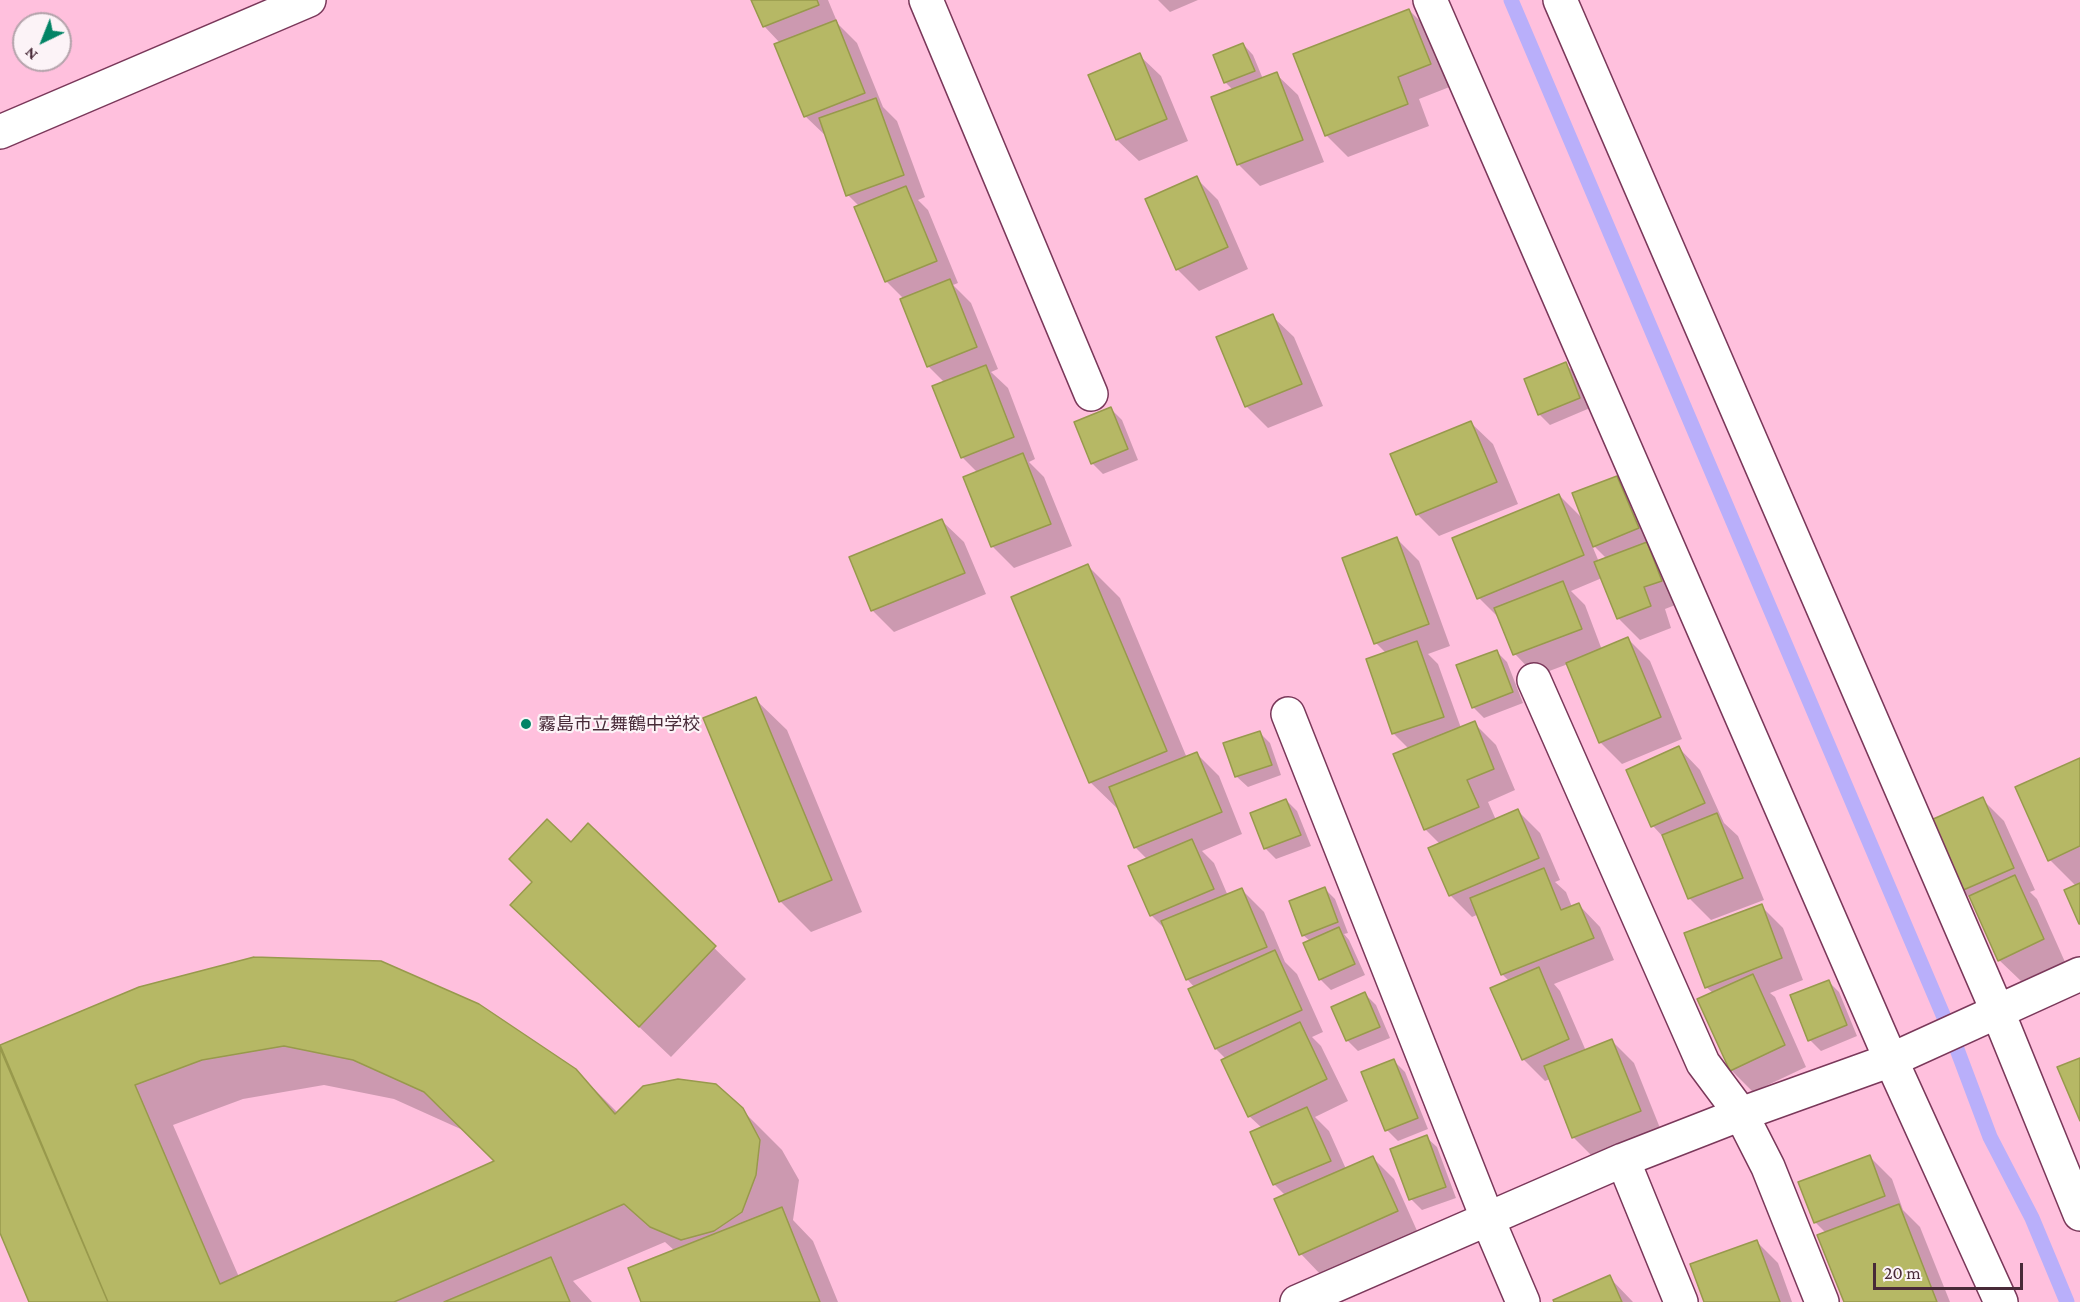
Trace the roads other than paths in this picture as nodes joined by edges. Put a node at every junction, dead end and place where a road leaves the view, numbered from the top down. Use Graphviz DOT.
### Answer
graph roads {
  1 [pos="309,0"];
  2 [pos="926,0"];
  3 [pos="1430,0"];
  4 [pos="1560,0"];
  5 [pos="0,132"];
  6 [pos="1091,394"];
  7 [pos="1534,680"];
  8 [pos="1288,714"];
  9 [pos="2080,974"];
  10 [pos="1987,1015"];
  11 [pos="1898,1057"];
  12 [pos="1741,1114"];
  13 [pos="1623,1160"];
  14 [pos="2080,1214"];
  15 [pos="1488,1220"];
  16 [pos="1297,1302"];
  17 [pos="1522,1302"];
  18 [pos="1681,1302"];
  19 [pos="1822,1302"];
  20 [pos="2001,1302"];
  1 -- 5 [label="street"];
  2 -- 6 [label="street"];
  3 -- 11 [label="street"];
  4 -- 10 [label="street"];
  7 -- 12 [label="street"];
  8 -- 15 [label="street"];
  9 -- 10 [label="street"];
  10 -- 11 [label="street"];
  10 -- 14 [label="street"];
  11 -- 12 [label="street"];
  11 -- 20 [label="street"];
  12 -- 13 [label="street"];
  12 -- 19 [label="street"];
  13 -- 15 [label="street"];
  13 -- 18 [label="street"];
  15 -- 16 [label="street"];
  15 -- 17 [label="street"];
}
